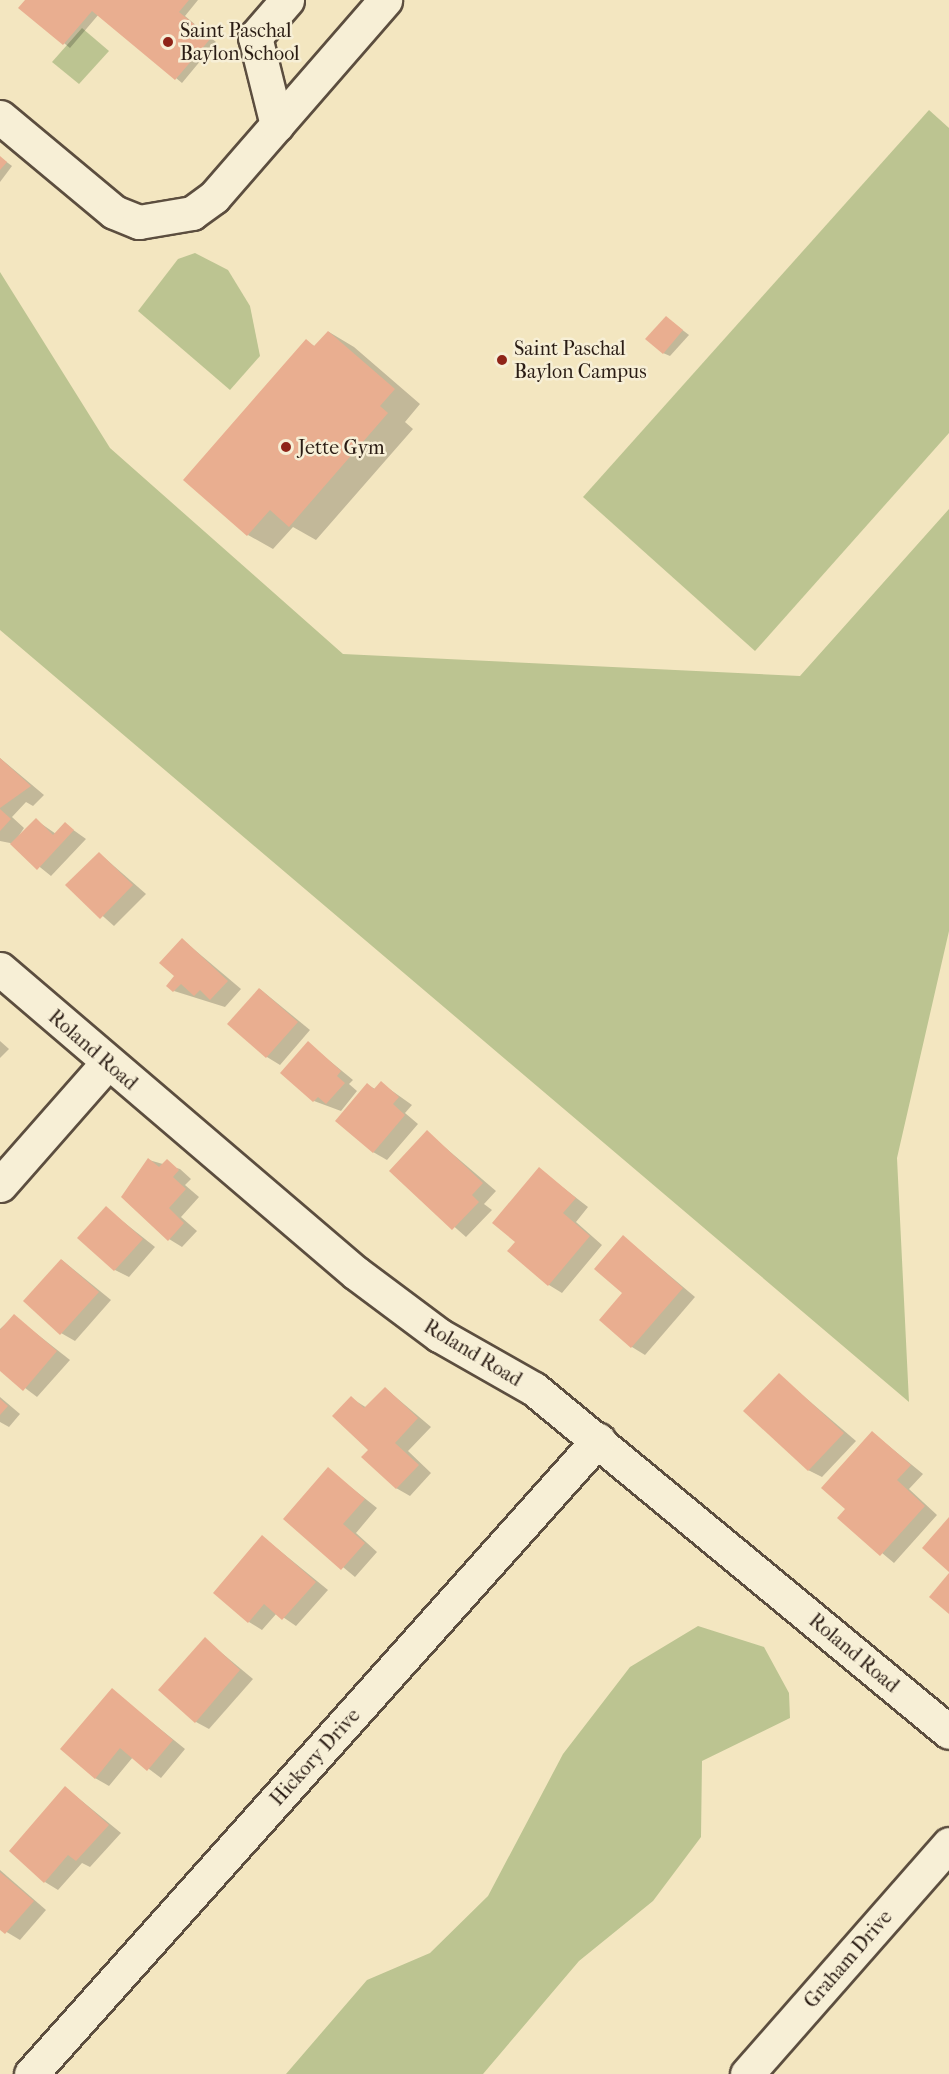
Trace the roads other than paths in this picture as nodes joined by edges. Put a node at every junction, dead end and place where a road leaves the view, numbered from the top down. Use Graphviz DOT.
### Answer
graph roads {
  1 [pos="287,0"];
  2 [pos="385,0"];
  3 [pos="285,115"];
  4 [pos="0,117"];
  5 [pos="0,969"];
  6 [pos="107,1063"];
  7 [pos="0,1185"];
  8 [pos="598,1440"];
  9 [pos="949,1732"];
  10 [pos="949,1844"];
  11 [pos="31,2074"];
  12 [pos="747,2074"];
  1 -- 3 [label="street"];
  2 -- 3 [label="street"];
  3 -- 4 [label="street"];
  5 -- 6 [label="street, Roland Road"];
  6 -- 7 [label="street"];
  6 -- 8 [label="street, Roland Road"];
  8 -- 9 [label="street, Roland Road"];
  8 -- 11 [label="street, Hickory Drive"];
  10 -- 12 [label="street, Graham Drive"];
}
